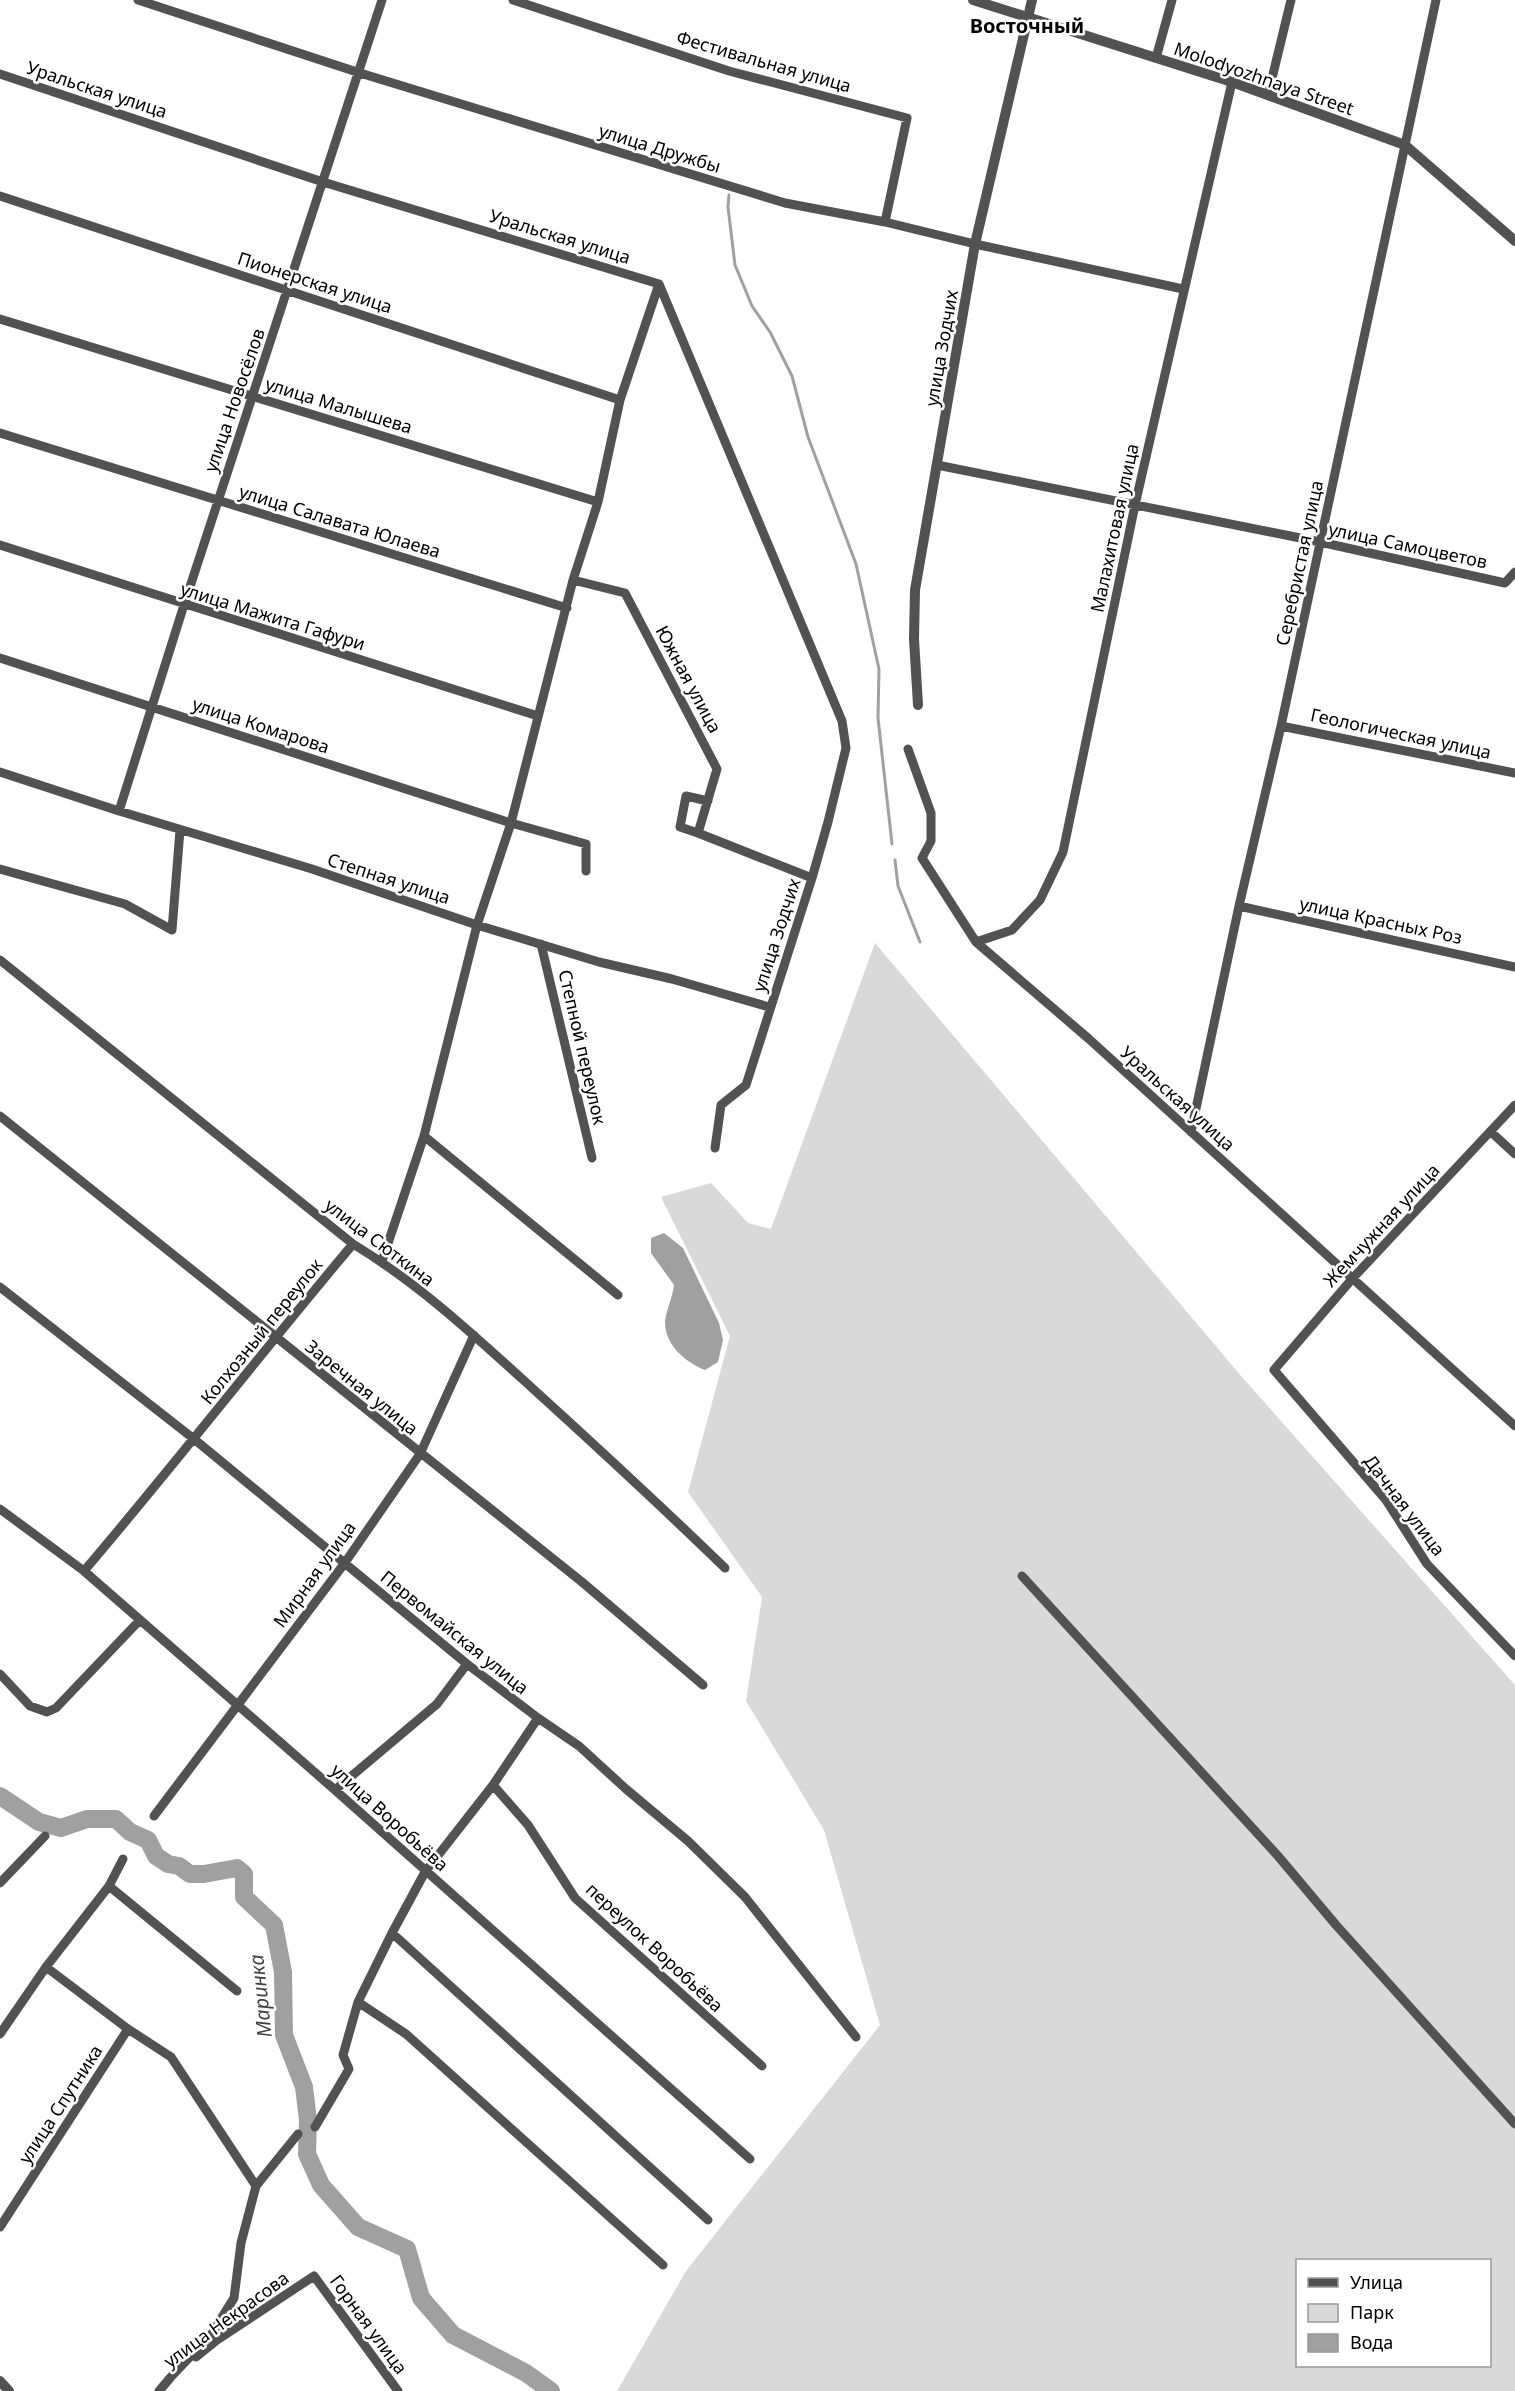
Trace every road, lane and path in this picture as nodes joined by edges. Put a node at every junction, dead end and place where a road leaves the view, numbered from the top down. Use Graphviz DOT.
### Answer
graph roads {
  1 [pos="138,0"];
  2 [pos="382,0"];
  3 [pos="513,0"];
  4 [pos="973,0"];
  5 [pos="1032,0"];
  6 [pos="1172,0"];
  7 [pos="1291,0"];
  8 [pos="1436,0"];
  9 [pos="1028,18"];
  10 [pos="1156,58"];
  11 [pos="360,73"];
  12 [pos="0,74"];
  13 [pos="1232,82"];
  14 [pos="1268,95"];
  15 [pos="1405,145"];
  16 [pos="323,182"];
  17 [pos="0,196"];
  18 [pos="885,222"];
  19 [pos="1515,241"];
  20 [pos="975,244"];
  21 [pos="659,284"];
  22 [pos="1183,288"];
  23 [pos="288,291"];
  24 [pos="0,319"];
  25 [pos="253,396"];
  26 [pos="620,400"];
  27 [pos="0,433"];
  28 [pos="937,465"];
  29 [pos="218,500"];
  30 [pos="598,502"];
  31 [pos="1135,505"];
  32 [pos="1320,542"];
  33 [pos="0,545"];
  34 [pos="1515,572"];
  35 [pos="573,580"];
  36 [pos="184,605"];
  37 [pos="567,608"];
  38 [pos="0,658"];
  39 [pos="918,705"];
  40 [pos="152,707"];
  41 [pos="538,716"];
  42 [pos="1281,726"];
  43 [pos="908,748"];
  44 [pos="0,772"];
  45 [pos="1515,773"];
  46 [pos="708,801"];
  47 [pos="119,811"];
  48 [pos="511,823"];
  49 [pos="180,830"];
  50 [pos="698,832"];
  51 [pos="0,868"];
  52 [pos="586,871"];
  53 [pos="812,878"];
  54 [pos="1239,906"];
  55 [pos="477,925"];
  56 [pos="976,942"];
  57 [pos="541,944"];
  58 [pos="0,960"];
  59 [pos="1515,967"];
  60 [pos="769,1007"];
  61 [pos="1515,1105"];
  62 [pos="0,1116"];
  63 [pos="1191,1132"];
  64 [pos="1491,1132"];
  65 [pos="424,1136"];
  66 [pos="715,1148"];
  67 [pos="1515,1154"];
  68 [pos="592,1158"];
  69 [pos="353,1244"];
  70 [pos="382,1261"];
  71 [pos="1352,1279"];
  72 [pos="0,1287"];
  73 [pos="618,1295"];
  74 [pos="474,1335"];
  75 [pos="274,1337"];
  76 [pos="1274,1370"];
  77 [pos="1515,1426"];
  78 [pos="194,1439"];
  79 [pos="420,1454"];
  80 [pos="0,1509"];
  81 [pos="344,1564"];
  82 [pos="724,1568"];
  83 [pos="84,1571"];
  84 [pos="1022,1576"];
  85 [pos="139,1621"];
  86 [pos="1515,1656"];
  87 [pos="467,1664"];
  88 [pos="0,1674"];
  89 [pos="702,1685"];
  90 [pos="238,1705"];
  91 [pos="538,1718"];
  92 [pos="493,1785"];
  93 [pos="335,1790"];
  94 [pos="154,1816"];
  95 [pos="45,1836"];
  96 [pos="123,1859"];
  97 [pos="425,1872"];
  98 [pos="0,1883"];
  99 [pos="109,1886"];
  100 [pos="392,1933"];
  101 [pos="46,1967"];
  102 [pos="237,1991"];
  103 [pos="358,2002"];
  104 [pos="128,2029"];
  105 [pos="0,2034"];
  106 [pos="856,2037"];
  107 [pos="762,2066"];
  108 [pos="1515,2124"];
  109 [pos="315,2127"];
  110 [pos="298,2134"];
  111 [pos="750,2159"];
  112 [pos="256,2186"];
  113 [pos="708,2220"];
  114 [pos="0,2227"];
  115 [pos="663,2265"];
  116 [pos="314,2276"];
  117 [pos="168,2380"];
  118 [pos="0,2381"];
  119 [pos="9,2391"];
  120 [pos="159,2391"];
  121 [pos="398,2391"];
  1 -- 11 [label="street, улица Дружбы"];
  2 -- 11 [label="street, улица Новосёлов"];
  3 -- 18 [label="street, Фестивальная улица"];
  4 -- 9 [label="street, Molodyozhnaya Street"];
  5 -- 9 [label="street, улица Зодчих"];
  6 -- 10 [label="street"];
  7 -- 14 [label="street"];
  8 -- 15 [label="street, Серебристая улица"];
  9 -- 10 [label="street, Molodyozhnaya Street"];
  9 -- 20 [label="street, улица Зодчих"];
  10 -- 13 [label="street, Molodyozhnaya Street"];
  11 -- 16 [label="street, улица Новосёлов"];
  11 -- 18 [label="street, улица Дружбы"];
  12 -- 16 [label="street, Уральская улица"];
  13 -- 14 [label="street, Molodyozhnaya Street"];
  13 -- 22 [label="street, Малахитовая улица"];
  14 -- 15 [label="street, Molodyozhnaya Street"];
  15 -- 19 [label="street, Molodyozhnaya Street"];
  15 -- 32 [label="street, Серебристая улица"];
  16 -- 21 [label="street, Уральская улица"];
  16 -- 23 [label="street, улица Новосёлов"];
  17 -- 23 [label="street, Пионерская улица"];
  18 -- 20 [label="street, улица Дружбы"];
  20 -- 22 [label="street, улица Дружбы"];
  20 -- 28 [label="street, улица Зодчих"];
  21 -- 26 [label="street"];
  21 -- 53 [label="street, улица Зодчих"];
  22 -- 31 [label="street, Малахитовая улица"];
  23 -- 25 [label="street, улица Новосёлов"];
  23 -- 26 [label="street, Пионерская улица"];
  24 -- 25 [label="street, улица Малышева"];
  25 -- 29 [label="street, улица Новосёлов"];
  25 -- 30 [label="street, улица Малышева"];
  26 -- 30 [label="street"];
  27 -- 29 [label="street, улица Салавата Юлаева"];
  28 -- 31 [label="street, улица Самоцветов"];
  28 -- 39 [label="street, улица Зодчих"];
  29 -- 36 [label="street, улица Новосёлов"];
  29 -- 37 [label="street, улица Салавата Юлаева"];
  30 -- 35 [label="street"];
  31 -- 32 [label="street, улица Самоцветов"];
  31 -- 56 [label="street, Малахитовая улица"];
  32 -- 34 [label="street, улица Самоцветов"];
  32 -- 42 [label="street, Серебристая улица"];
  33 -- 36 [label="street, улица Мажита Гафури"];
  35 -- 37 [label="street"];
  35 -- 46 [label="street, Южная улица"];
  36 -- 40 [label="street, улица Новосёлов"];
  36 -- 41 [label="street, улица Мажита Гафури"];
  37 -- 41 [label="street"];
  38 -- 40 [label="street, улица Комарова"];
  40 -- 47 [label="street, улица Новосёлов"];
  40 -- 48 [label="street, улица Комарова"];
  41 -- 48 [label="street"];
  42 -- 45 [label="street, Геологическая улица"];
  42 -- 54 [label="street, Серебристая улица"];
  43 -- 56 [label="street, Уральская улица"];
  44 -- 47 [label="street, Степная улица"];
  46 -- 50 [label="street, Южная улица"];
  46 -- 50 [label="street"];
  47 -- 49 [label="street, Степная улица"];
  48 -- 52 [label="street, улица Комарова"];
  48 -- 55 [label="street"];
  49 -- 51 [label="street"];
  49 -- 55 [label="street, Степная улица"];
  50 -- 53 [label="street"];
  53 -- 60 [label="street, улица Зодчих"];
  54 -- 59 [label="street, улица Красных Роз"];
  54 -- 63 [label="street, Серебристая улица"];
  55 -- 57 [label="street, Степная улица"];
  55 -- 65 [label="street"];
  56 -- 63 [label="street, Уральская улица"];
  57 -- 60 [label="street, Степная улица"];
  57 -- 68 [label="street, Степной переулок"];
  58 -- 69 [label="street, улица Сюткина"];
  60 -- 66 [label="street, улица Зодчих"];
  61 -- 64 [label="street, Жемчужная улица"];
  62 -- 75 [label="street, Заречная улица"];
  63 -- 71 [label="street, Уральская улица"];
  64 -- 67 [label="street"];
  64 -- 71 [label="street, Жемчужная улица"];
  65 -- 70 [label="street"];
  65 -- 73 [label="street"];
  69 -- 70 [label="street, улица Сюткина"];
  69 -- 75 [label="street, Колхозный переулок"];
  70 -- 74 [label="street, улица Сюткина"];
  71 -- 76 [label="street, Жемчужная улица"];
  71 -- 77 [label="street, Уральская улица"];
  72 -- 78 [label="street, Первомайская улица"];
  74 -- 79 [label="street, Мирная улица"];
  74 -- 82 [label="street, улица Сюткина"];
  75 -- 78 [label="street, Колхозный переулок"];
  75 -- 79 [label="street, Заречная улица"];
  76 -- 86 [label="street, Дачная улица"];
  78 -- 81 [label="street, Первомайская улица"];
  78 -- 83 [label="street, Колхозный переулок"];
  79 -- 81 [label="street, Мирная улица"];
  79 -- 89 [label="street, Заречная улица"];
  80 -- 83 [label="street, улица Воробьёва"];
  81 -- 87 [label="street, Первомайская улица"];
  81 -- 90 [label="street, Мирная улица"];
  83 -- 85 [label="street, улица Воробьёва"];
  84 -- 108 [label="street"];
  85 -- 88 [label="street"];
  85 -- 90 [label="street, улица Воробьёва"];
  87 -- 91 [label="street, Первомайская улица"];
  87 -- 93 [label="street"];
  90 -- 93 [label="street, улица Воробьёва"];
  90 -- 94 [label="street, Мирная улица"];
  91 -- 92 [label="street"];
  91 -- 106 [label="street, Первомайская улица"];
  92 -- 97 [label="street"];
  92 -- 107 [label="street, переулок Воробьёва"];
  93 -- 97 [label="street, улица Воробьёва"];
  95 -- 98 [label="street"];
  96 -- 99 [label="street"];
  97 -- 100 [label="street"];
  97 -- 111 [label="street, улица Воробьёва"];
  99 -- 101 [label="street"];
  99 -- 102 [label="street"];
  100 -- 103 [label="street"];
  100 -- 113 [label="street"];
  101 -- 104 [label="street"];
  101 -- 105 [label="street"];
  103 -- 109 [label="street"];
  103 -- 115 [label="street"];
  104 -- 112 [label="street"];
  104 -- 114 [label="street, улица Спутника"];
  110 -- 112 [label="street"];
  112 -- 117 [label="street"];
  116 -- 117 [label="street, улица Некрасова"];
  116 -- 121 [label="street, Горная улица"];
  117 -- 120 [label="street, улица Некрасова"];
  118 -- 119 [label="street"];
}
